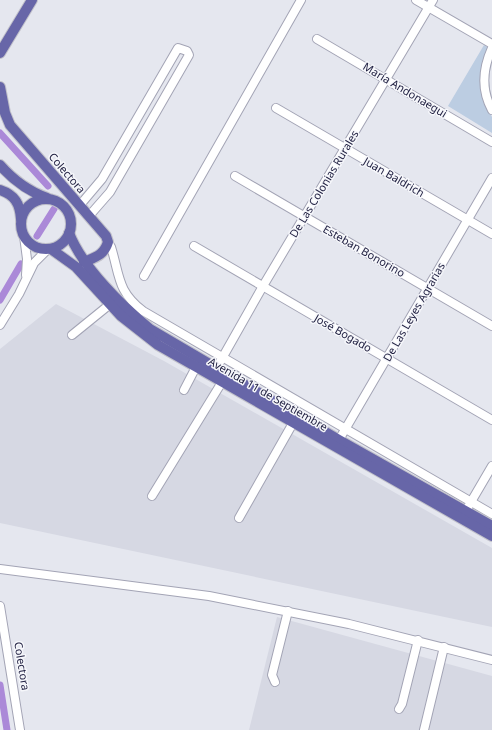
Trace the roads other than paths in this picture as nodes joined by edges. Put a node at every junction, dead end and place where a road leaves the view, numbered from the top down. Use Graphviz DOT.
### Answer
graph roads {
  1 [pos="32,0"];
  2 [pos="301,0"];
  3 [pos="416,0"];
  4 [pos="431,4"];
  5 [pos="317,39"];
  6 [pos="492,44"];
  7 [pos="492,48"];
  8 [pos="0,53"];
  9 [pos="386,79"];
  10 [pos="0,88"];
  11 [pos="276,108"];
  12 [pos="492,110"];
  13 [pos="492,142"];
  14 [pos="346,149"];
  15 [pos="0,165"];
  16 [pos="235,176"];
  17 [pos="492,178"];
  18 [pos="0,190"];
  19 [pos="49,199"];
  20 [pos="80,205"];
  21 [pos="89,216"];
  22 [pos="306,217"];
  23 [pos="21,219"];
  24 [pos="467,220"];
  25 [pos="69,233"];
  26 [pos="492,234"];
  27 [pos="24,236"];
  28 [pos="108,242"];
  29 [pos="194,246"];
  30 [pos="49,249"];
  31 [pos="84,262"];
  32 [pos="144,276"];
  33 [pos="25,280"];
  34 [pos="263,286"];
  35 [pos="428,288"];
  36 [pos="109,305"];
  37 [pos="0,325"];
  38 [pos="492,326"];
  39 [pos="72,335"];
  40 [pos="223,356"];
  41 [pos="387,358"];
  42 [pos="196,367"];
  43 [pos="216,369"];
  44 [pos="222,382"];
  45 [pos="184,390"];
  46 [pos="492,420"];
  47 [pos="293,423"];
  48 [pos="345,430"];
  49 [pos="337,443"];
  50 [pos="492,466"];
  51 [pos="152,496"];
  52 [pos="466,511"];
  53 [pos="492,514"];
  54 [pos="239,518"];
  55 [pos="492,526"];
  56 [pos="492,536"];
  57 [pos="0,569"];
  58 [pos="0,606"];
  59 [pos="288,611"];
  60 [pos="418,640"];
  61 [pos="444,647"];
  62 [pos="492,660"];
  63 [pos="274,682"];
  64 [pos="399,709"];
  65 [pos="20,730"];
  66 [pos="424,730"];
  1 -- 8 [label="main road"];
  2 -- 32 [label="street"];
  3 -- 4 [label="street"];
  4 -- 6 [label="street"];
  4 -- 9 [label="street, De Las Colonias Rurales"];
  5 -- 9 [label="street, María Andonaegui"];
  7 -- 12 [label="street"];
  9 -- 13 [label="street, María Andonaegui"];
  9 -- 14 [label="street, De Las Colonias Rurales"];
  10 -- 20 [label="main road, Colectora"];
  11 -- 14 [label="street, Juan Baldrich"];
  14 -- 22 [label="street, De Las Colonias Rurales"];
  14 -- 24 [label="street, Juan Baldrich"];
  15 -- 19 [label="main road"];
  16 -- 22 [label="street, Esteban Bonorino"];
  17 -- 24 [label="street, De Las Leyes Agrarias"];
  18 -- 23 [label="main road"];
  19 -- 23 [label="main road"];
  19 -- 25 [label="main road"];
  20 -- 21 [label="main road, Colectora"];
  20 -- 21 [label="street"];
  21 -- 28 [label="main road, Colectora"];
  22 -- 34 [label="street, De Las Colonias Rurales"];
  22 -- 35 [label="street, Esteban Bonorino"];
  23 -- 27 [label="main road"];
  24 -- 26 [label="street, Juan Baldrich"];
  24 -- 35 [label="street, De Las Leyes Agrarias"];
  25 -- 30 [label="main road"];
  25 -- 31 [label="main road, Avenida 11 de Septiembre"];
  27 -- 30 [label="main road"];
  27 -- 33 [label="street"];
  28 -- 31 [label="main road"];
  28 -- 40 [label="street"];
  29 -- 34 [label="street, José Bogado"];
  30 -- 33 [label="street"];
  30 -- 36 [label="main road, Avenida 11 de Septiembre"];
  31 -- 43 [label="main road, Avenida 11 de Septiembre"];
  33 -- 37 [label="street"];
  34 -- 40 [label="street, De Las Colonias Rurales"];
  34 -- 41 [label="street, José Bogado"];
  35 -- 38 [label="street, Esteban Bonorino"];
  35 -- 41 [label="street, De Las Leyes Agrarias"];
  36 -- 39 [label="street"];
  36 -- 42 [label="main road, Avenida 11 de Septiembre"];
  40 -- 43 [label="street, De Las Colonias Rurales"];
  40 -- 48 [label="street"];
  41 -- 46 [label="street, José Bogado"];
  41 -- 48 [label="street, De Las Leyes Agrarias"];
  42 -- 44 [label="main road, Avenida 11 de Septiembre"];
  42 -- 45 [label="street"];
  43 -- 49 [label="main road, Avenida 11 de Septiembre"];
  44 -- 47 [label="main road, Avenida 11 de Septiembre"];
  44 -- 51 [label="street"];
  47 -- 49 [label="main road, Avenida 11 de Septiembre"];
  47 -- 54 [label="street"];
  48 -- 49 [label="street, De Las Leyes Agrarias"];
  48 -- 52 [label="street"];
  49 -- 52 [label="main road, Avenida 11 de Septiembre"];
  50 -- 52 [label="street"];
  52 -- 53 [label="street"];
  52 -- 55 [label="main road, Avenida 11 de Septiembre"];
  52 -- 56 [label="main road, Avenida 11 de Septiembre"];
  57 -- 59 [label="street"];
  58 -- 65 [label="street, Colectora"];
  59 -- 60 [label="street"];
  59 -- 63 [label="street"];
  60 -- 61 [label="street"];
  60 -- 64 [label="street"];
  61 -- 62 [label="street"];
  61 -- 66 [label="street"];
}
